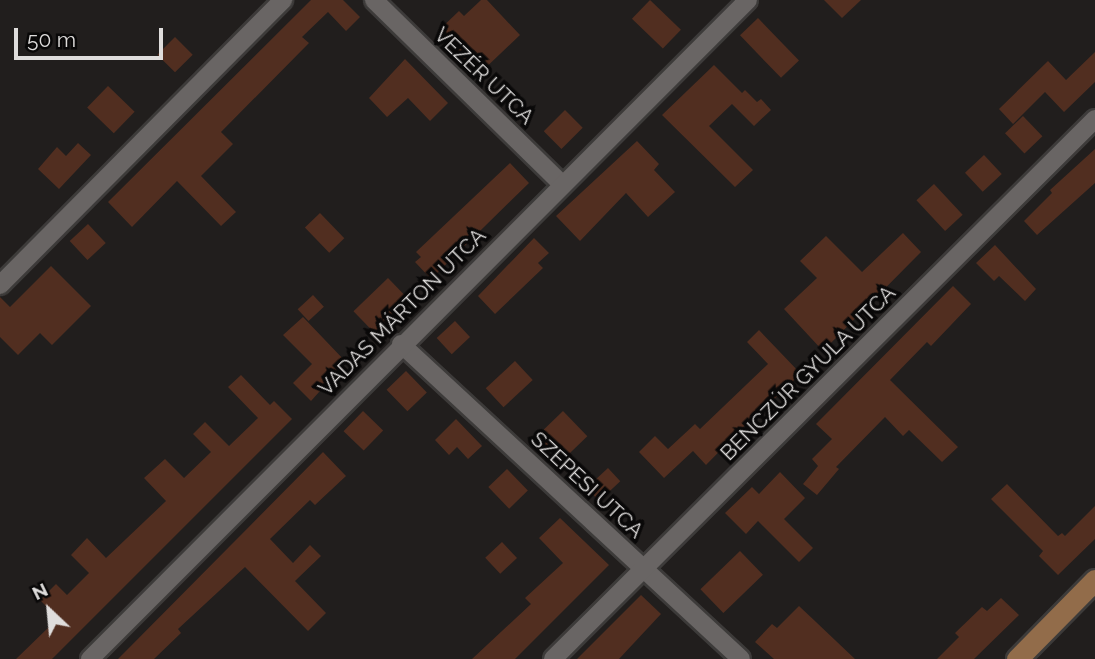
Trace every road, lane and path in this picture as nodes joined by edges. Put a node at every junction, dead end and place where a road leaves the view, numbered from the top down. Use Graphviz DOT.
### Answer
graph roads {
  1 [pos="283,0"];
  2 [pos="374,0"];
  3 [pos="748,0"];
  4 [pos="1095,119"];
  5 [pos="562,184"];
  6 [pos="0,285"];
  7 [pos="401,345"];
  8 [pos="643,568"];
  9 [pos="1095,580"];
  10 [pos="90,659"];
  11 [pos="553,659"];
  12 [pos="741,659"];
  13 [pos="1017,659"];
  1 -- 6 [label="street"];
  2 -- 5 [label="street, VEZÉR UTCA"];
  3 -- 5 [label="street, VADAS MÁRTON UTCA"];
  4 -- 8 [label="street, BENCZÚR GYULA UTCA"];
  5 -- 7 [label="street, VADAS MÁRTON UTCA"];
  7 -- 8 [label="street, SZEPESI UTCA"];
  7 -- 10 [label="street, VADAS MÁRTON UTCA"];
  8 -- 11 [label="street, BENCZÚR GYULA UTCA"];
  8 -- 12 [label="street, SZEPESI UTCA"];
  9 -- 13 [label="street"];
}
